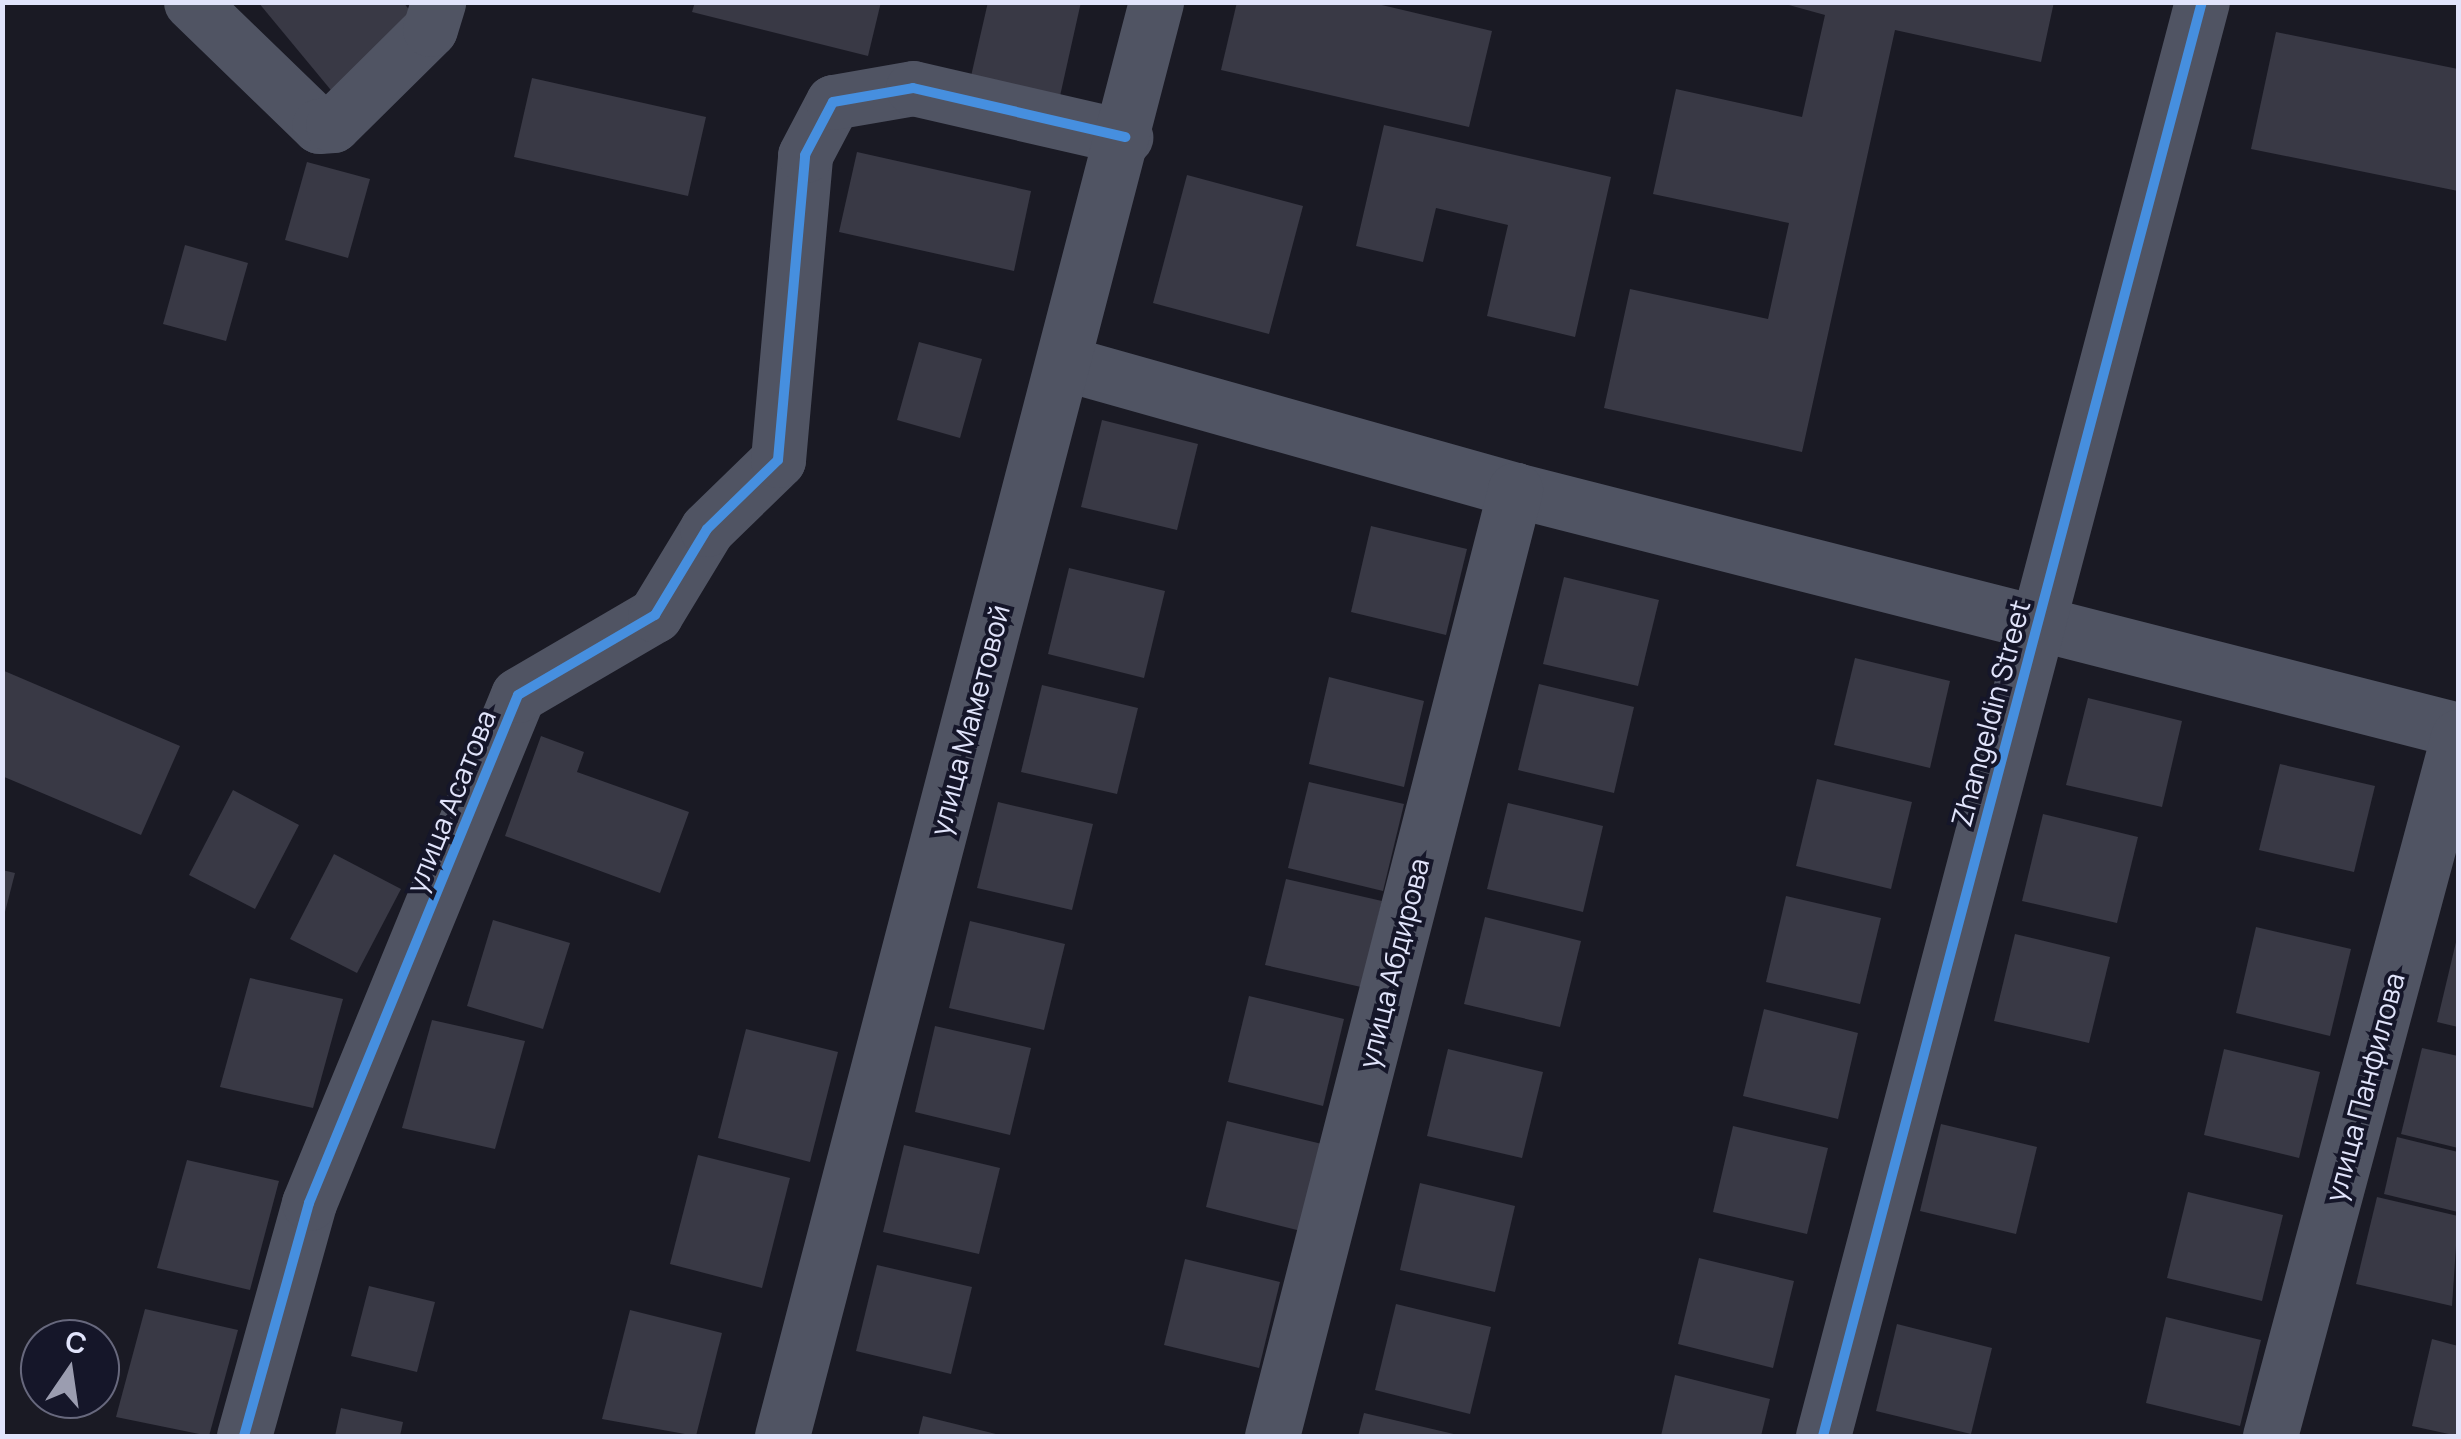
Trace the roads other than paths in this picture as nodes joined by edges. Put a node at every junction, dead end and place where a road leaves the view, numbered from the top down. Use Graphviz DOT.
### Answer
graph roads {
  1 [pos="190,2"];
  2 [pos="438,2"];
  3 [pos="1156,2"];
  4 [pos="2202,2"];
  5 [pos="1125,137"];
  6 [pos="1064,362"];
  7 [pos="1515,490"];
  8 [pos="2037,620"];
  9 [pos="2458,733"];
  10 [pos="244,1436"];
  11 [pos="782,1436"];
  12 [pos="1272,1436"];
  13 [pos="1823,1436"];
  14 [pos="2270,1436"];
  1 -- 2 [label="street"];
  3 -- 5 [label="street, улица Маметовой"];
  4 -- 8 [label="street, Zhangeldin Street"];
  5 -- 6 [label="street, улица Маметовой"];
  5 -- 10 [label="street, улица Асатова"];
  6 -- 7 [label="street"];
  6 -- 11 [label="street, улица Маметовой"];
  7 -- 8 [label="street"];
  7 -- 12 [label="street, улица Абдирова"];
  8 -- 9 [label="street"];
  8 -- 13 [label="street, Zhangeldin Street"];
  9 -- 14 [label="street, улица Панфилова"];
}
